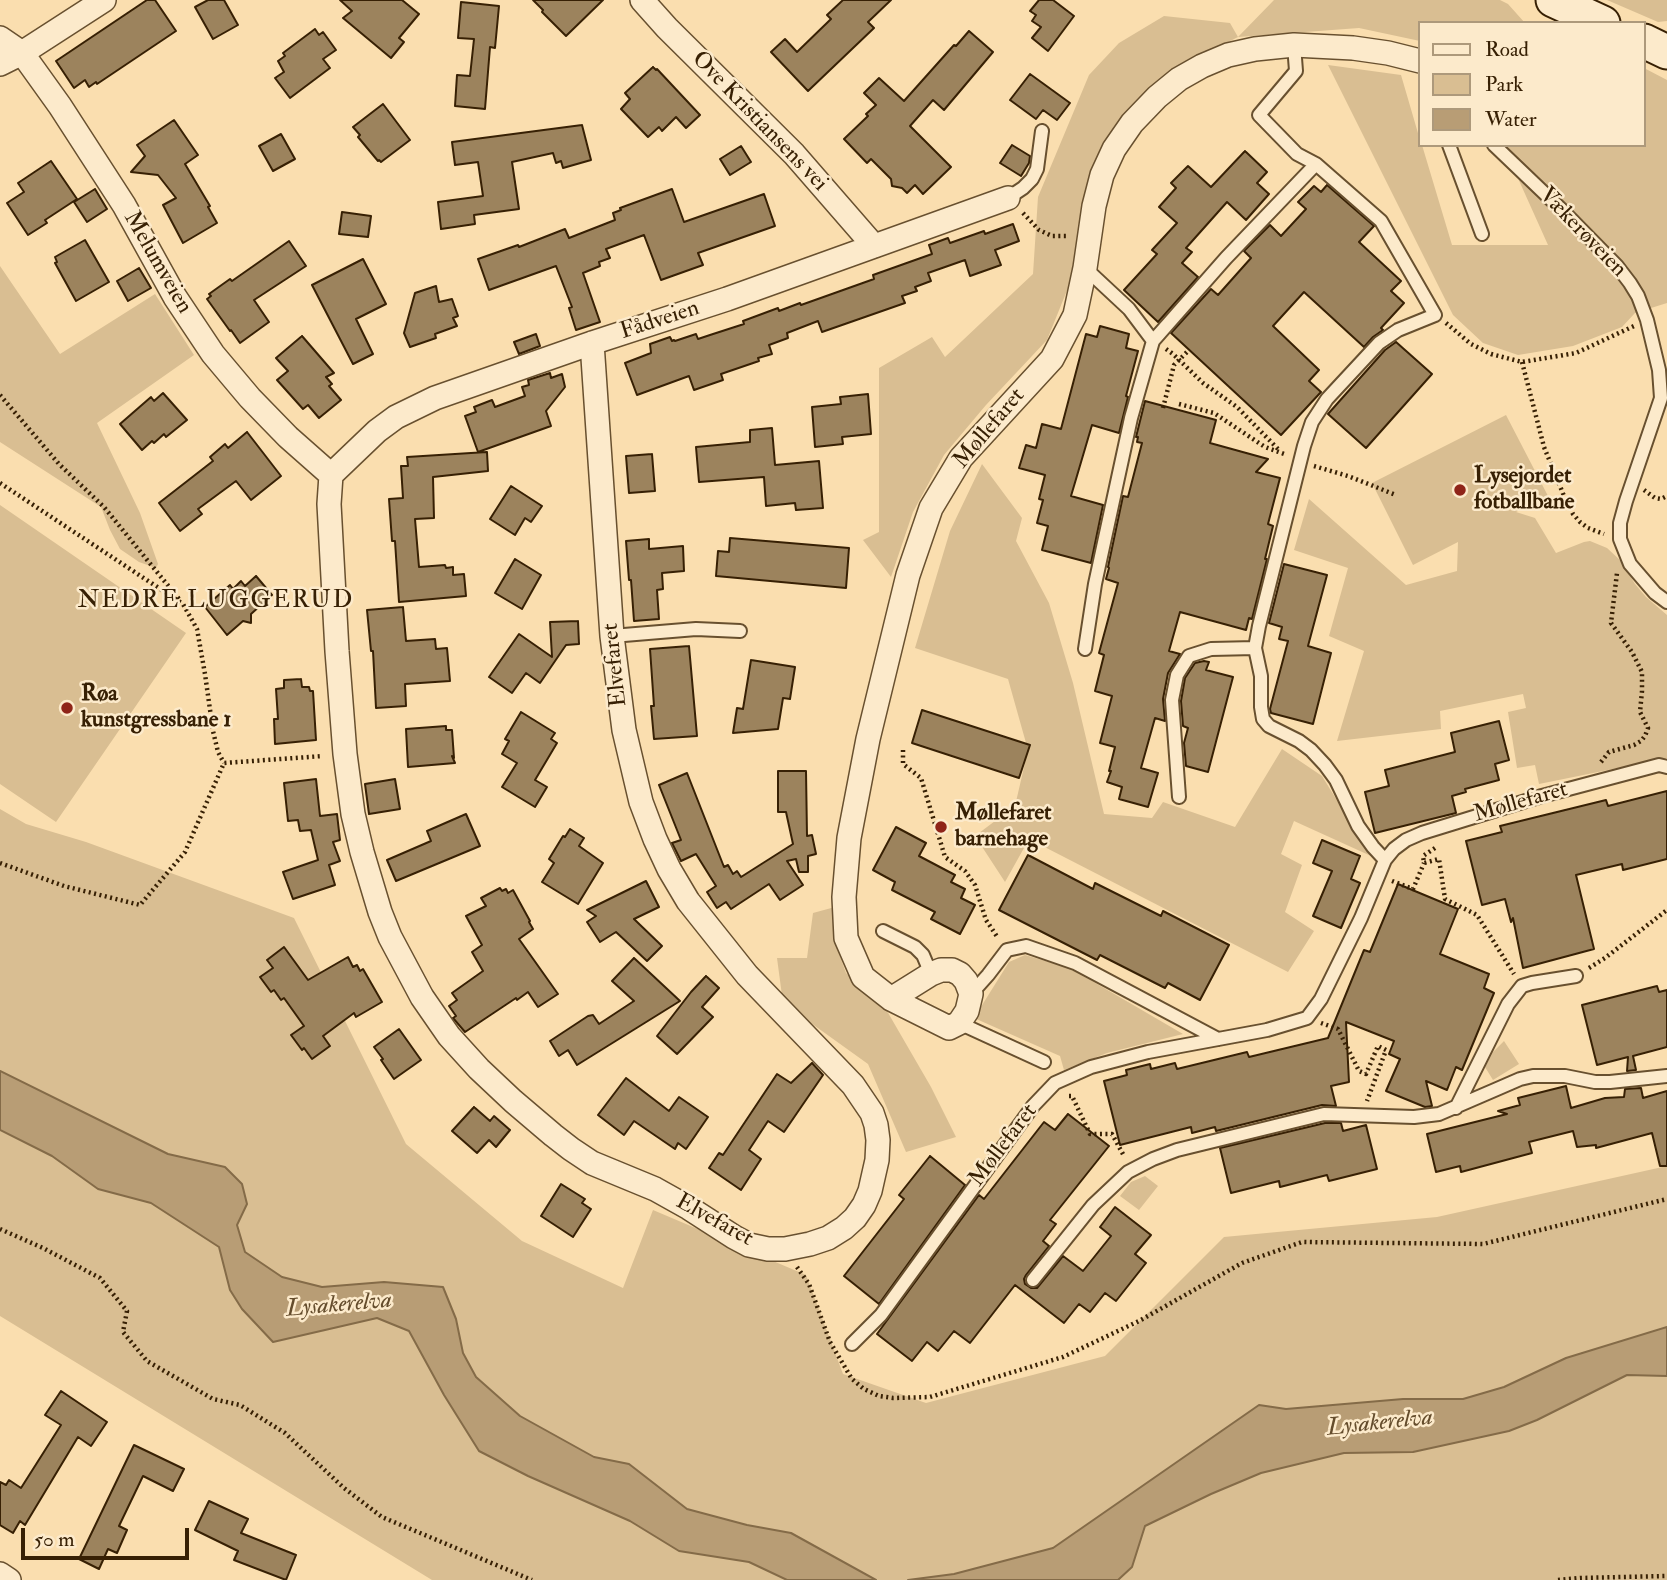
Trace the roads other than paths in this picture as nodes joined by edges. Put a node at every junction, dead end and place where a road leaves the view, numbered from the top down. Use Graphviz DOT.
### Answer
graph roads {
  1 [pos="104,0"];
  2 [pos="642,0"];
  3 [pos="1561,10"];
  4 [pos="1597,21"];
  5 [pos="0,38"];
  6 [pos="1646,42"];
  7 [pos="1294,45"];
  8 [pos="1667,52"];
  9 [pos="22,53"];
  10 [pos="1418,60"];
  11 [pos="0,64"];
  12 [pos="1042,131"];
  13 [pos="1450,147"];
  14 [pos="1496,147"];
  15 [pos="1316,164"];
  16 [pos="1008,198"];
  17 [pos="1482,234"];
  18 [pos="874,246"];
  19 [pos="1085,268"];
  20 [pos="1153,341"];
  21 [pos="592,343"];
  22 [pos="331,475"];
  23 [pos="1667,602"];
  24 [pos="740,631"];
  25 [pos="612,636"];
  26 [pos="1255,648"];
  27 [pos="1084,649"];
  28 [pos="1667,767"];
  29 [pos="1179,797"];
  30 [pos="1385,860"];
  31 [pos="883,931"];
  32 [pos="931,974"];
  33 [pos="1576,976"];
  34 [pos="971,994"];
  35 [pos="891,999"];
  36 [pos="959,1023"];
  37 [pos="1218,1039"];
  38 [pos="1044,1062"];
  39 [pos="1667,1076"];
  40 [pos="1456,1108"];
  41 [pos="1033,1280"];
  42 [pos="852,1344"];
  43 [pos="0,1574"];
  44 [pos="9,1580"];
  1 -- 9 [label="street"];
  2 -- 18 [label="street, Ove Kristiansens vei"];
  3 -- 4 [label="main road"];
  5 -- 9 [label="street, Melumveien"];
  6 -- 8 [label="main road"];
  7 -- 10 [label="street, Møllefaret"];
  7 -- 15 [label="lane"];
  7 -- 19 [label="street, Møllefaret"];
  9 -- 11 [label="street"];
  9 -- 22 [label="street, Melumveien"];
  12 -- 16 [label="lane"];
  13 -- 17 [label="lane"];
  14 -- 23 [label="lane, Vækerøveien"];
  15 -- 20 [label="lane"];
  15 -- 26 [label="lane"];
  16 -- 18 [label="street, Fådveien"];
  18 -- 21 [label="street, Fådveien"];
  19 -- 20 [label="lane"];
  19 -- 35 [label="street, Møllefaret"];
  20 -- 27 [label="lane"];
  21 -- 22 [label="street, Fådveien"];
  21 -- 25 [label="street, Elvefaret"];
  22 -- 25 [label="street, Elvefaret"];
  24 -- 25 [label="lane"];
  26 -- 29 [label="lane"];
  26 -- 30 [label="lane"];
  28 -- 30 [label="lane, Møllefaret"];
  30 -- 37 [label="lane, Møllefaret"];
  31 -- 32 [label="lane"];
  32 -- 34 [label="street"];
  32 -- 35 [label="street"];
  33 -- 40 [label="lane"];
  34 -- 36 [label="street"];
  34 -- 37 [label="lane"];
  35 -- 36 [label="street, Møllefaret"];
  36 -- 38 [label="lane"];
  37 -- 42 [label="lane, Møllefaret"];
  39 -- 40 [label="lane"];
  40 -- 41 [label="lane"];
  43 -- 44 [label="street"];
}
